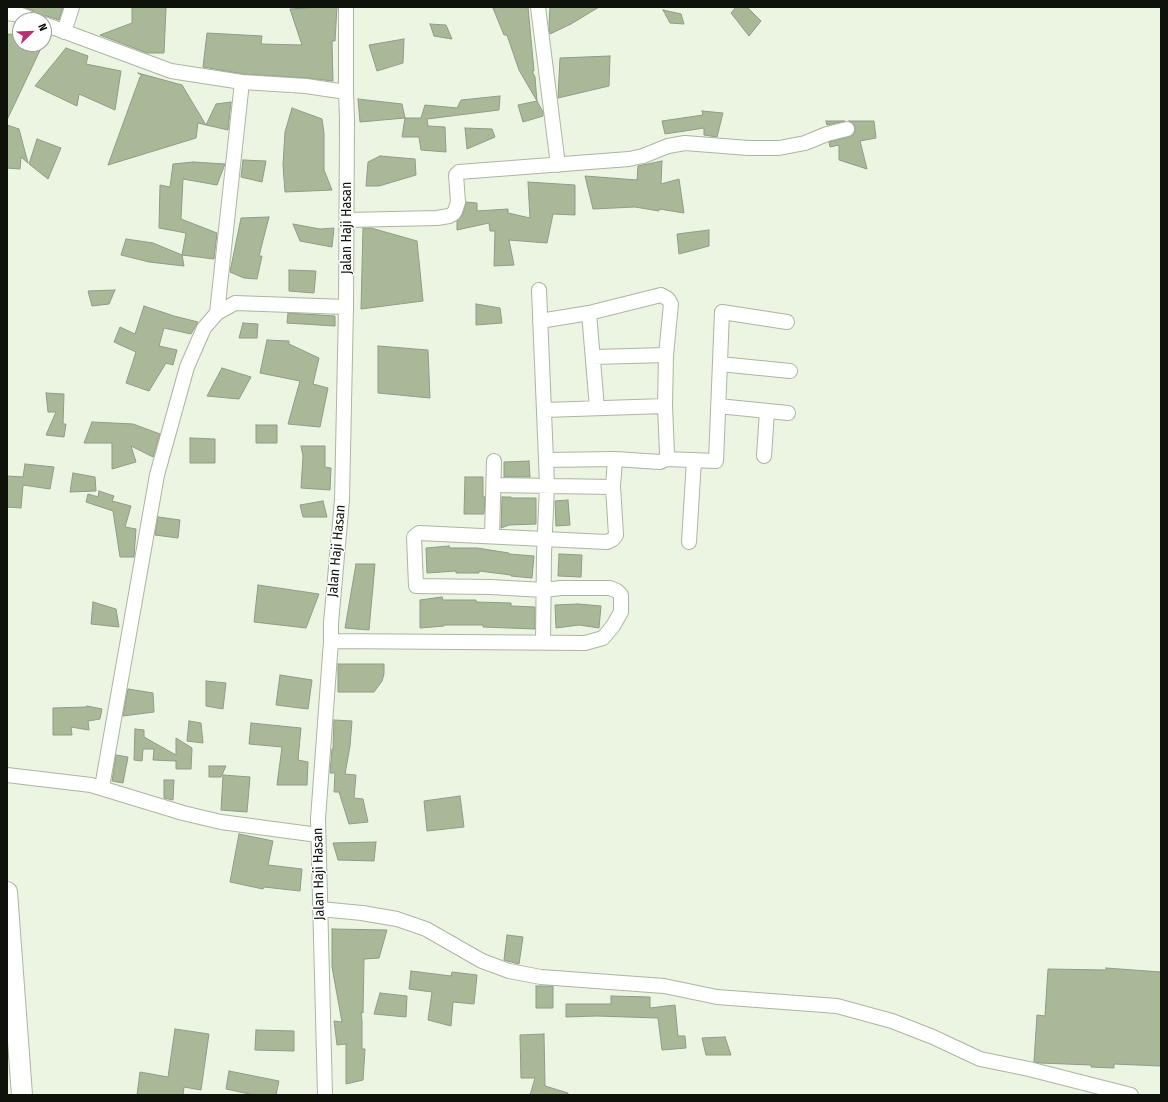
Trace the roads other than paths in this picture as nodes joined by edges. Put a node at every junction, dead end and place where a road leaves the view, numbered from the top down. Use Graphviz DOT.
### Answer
graph roads {
  1 [pos="72,7"];
  2 [pos="346,7"];
  3 [pos="538,7"];
  4 [pos="52,27"];
  5 [pos="64,32"];
  6 [pos="242,82"];
  7 [pos="346,92"];
  8 [pos="847,129"];
  9 [pos="558,165"];
  10 [pos="346,220"];
  11 [pos="539,290"];
  12 [pos="346,307"];
  13 [pos="217,313"];
  14 [pos="589,313"];
  15 [pos="540,321"];
  16 [pos="787,322"];
  17 [pos="666,355"];
  18 [pos="593,357"];
  19 [pos="720,364"];
  20 [pos="790,371"];
  21 [pos="665,406"];
  22 [pos="718,406"];
  23 [pos="597,408"];
  24 [pos="544,410"];
  25 [pos="767,411"];
  26 [pos="788,413"];
  27 [pos="764,456"];
  28 [pos="615,459"];
  29 [pos="666,459"];
  30 [pos="546,460"];
  31 [pos="694,460"];
  32 [pos="494,461"];
  33 [pos="494,485"];
  34 [pos="547,486"];
  35 [pos="613,487"];
  36 [pos="492,536"];
  37 [pos="544,538"];
  38 [pos="689,542"];
  39 [pos="544,590"];
  40 [pos="331,641"];
  41 [pos="542,642"];
  42 [pos="7,774"];
  43 [pos="102,787"];
  44 [pos="318,835"];
  45 [pos="7,892"];
  46 [pos="320,909"];
  47 [pos="22,1095"];
  48 [pos="325,1095"];
  49 [pos="1131,1095"];
  1 -- 5 [label="street"];
  2 -- 7 [label="street, Jalan Haji Hasan"];
  3 -- 9 [label="street"];
  4 -- 5 [label="street"];
  5 -- 6 [label="street"];
  6 -- 7 [label="street"];
  6 -- 13 [label="street"];
  7 -- 10 [label="street, Jalan Haji Hasan"];
  8 -- 9 [label="street"];
  9 -- 10 [label="street"];
  10 -- 12 [label="street, Jalan Haji Hasan"];
  11 -- 15 [label="street"];
  12 -- 13 [label="street"];
  12 -- 40 [label="street, Jalan Haji Hasan"];
  13 -- 43 [label="street"];
  14 -- 15 [label="street"];
  14 -- 17 [label="street"];
  14 -- 18 [label="street"];
  15 -- 24 [label="street"];
  16 -- 19 [label="street"];
  17 -- 18 [label="street"];
  17 -- 21 [label="street"];
  18 -- 23 [label="street"];
  19 -- 20 [label="street"];
  19 -- 22 [label="street"];
  21 -- 23 [label="street"];
  21 -- 29 [label="street"];
  22 -- 25 [label="street"];
  22 -- 31 [label="street"];
  23 -- 24 [label="street"];
  24 -- 30 [label="street"];
  25 -- 26 [label="street"];
  25 -- 27 [label="street"];
  28 -- 29 [label="street"];
  28 -- 30 [label="street"];
  28 -- 35 [label="street"];
  29 -- 31 [label="street"];
  30 -- 34 [label="street"];
  31 -- 38 [label="street"];
  32 -- 33 [label="street"];
  33 -- 34 [label="street"];
  33 -- 36 [label="street"];
  34 -- 35 [label="street"];
  34 -- 37 [label="street"];
  35 -- 37 [label="street"];
  36 -- 37 [label="street"];
  36 -- 39 [label="street"];
  37 -- 39 [label="street"];
  39 -- 41 [label="street"];
  39 -- 41 [label="street"];
  40 -- 41 [label="street"];
  40 -- 44 [label="street, Jalan Haji Hasan"];
  42 -- 43 [label="street"];
  43 -- 44 [label="street"];
  44 -- 46 [label="street, Jalan Haji Hasan"];
  45 -- 47 [label="street"];
  46 -- 48 [label="street, Jalan Haji Hasan"];
  46 -- 49 [label="street"];
}
